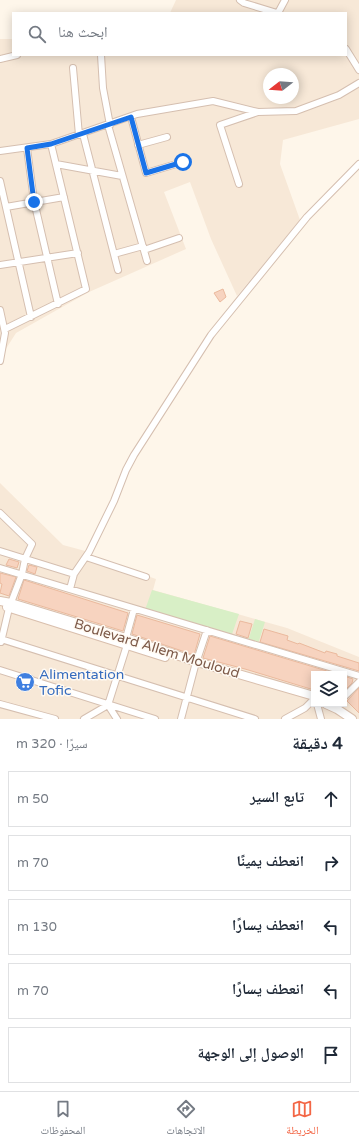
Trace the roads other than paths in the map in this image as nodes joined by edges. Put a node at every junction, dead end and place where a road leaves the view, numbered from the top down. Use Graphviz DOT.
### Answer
graph roads {
  1 [pos="240,0"];
  2 [pos="285,0"];
  3 [pos="275,12"];
  4 [pos="279,12"];
  5 [pos="347,51"];
  6 [pos="13,56"];
  7 [pos="101,56"];
  8 [pos="0,59"];
  9 [pos="73,68"];
  10 [pos="359,70"];
  11 [pos="359,83"];
  12 [pos="258,112"];
  13 [pos="131,117"];
  14 [pos="109,125"];
  15 [pos="81,135"];
  16 [pos="167,137"];
  17 [pos="51,144"];
  18 [pos="138,145"];
  19 [pos="27,148"];
  20 [pos="0,151"];
  21 [pos="183,162"];
  22 [pos="56,164"];
  23 [pos="359,164"];
  24 [pos="93,170"];
  25 [pos="122,176"];
  26 [pos="0,180"];
  27 [pos="239,184"];
  28 [pos="64,197"];
  29 [pos="34,202"];
  30 [pos="6,207"];
  31 [pos="179,238"];
  32 [pos="143,248"];
  33 [pos="78,253"];
  34 [pos="114,254"];
  35 [pos="47,258"];
  36 [pos="147,261"];
  37 [pos="19,262"];
  38 [pos="0,265"];
  39 [pos="118,270"];
  40 [pos="58,304"];
  41 [pos="0,313"];
  42 [pos="31,317"];
  43 [pos="5,329"];
  44 [pos="0,361"];
  45 [pos="0,513"];
  46 [pos="0,517"];
  47 [pos="7,519"];
  48 [pos="0,551"];
  49 [pos="86,557"];
  50 [pos="26,559"];
  51 [pos="0,568"];
  52 [pos="22,574"];
  53 [pos="74,574"];
  54 [pos="146,577"];
  55 [pos="70,589"];
  56 [pos="0,601"];
  57 [pos="10,605"];
  58 [pos="0,606"];
  59 [pos="134,609"];
  60 [pos="207,630"];
  61 [pos="1,641"];
  62 [pos="126,642"];
  63 [pos="196,664"];
  64 [pos="0,670"];
  65 [pos="118,676"];
  66 [pos="359,676"];
  67 [pos="359,682"];
  68 [pos="347,694"];
  69 [pos="188,698"];
  70 [pos="311,699"];
  71 [pos="311,703"];
  72 [pos="0,704"];
  73 [pos="108,705"];
  74 [pos="324,707"];
  75 [pos="334,707"];
  76 [pos="343,707"];
  77 [pos="320,716"];
  78 [pos="54,719"];
  79 [pos="84,719"];
  80 [pos="116,719"];
  81 [pos="155,719"];
  82 [pos="181,719"];
  83 [pos="255,719"];
  84 [pos="285,719"];
  85 [pos="352,719"];
  86 [pos="357,719"];
  1 -- 3 [label="street"];
  2 -- 4 [label="street"];
  5 -- 10 [label="street"];
  6 -- 8 [label="street"];
  7 -- 14 [label="street"];
  9 -- 15 [label="street"];
  11 -- 12 [label="street"];
  12 -- 13 [label="street"];
  12 -- 27 [label="street"];
  13 -- 14 [label="street"];
  13 -- 18 [label="street"];
  14 -- 15 [label="street"];
  14 -- 25 [label="street"];
  15 -- 17 [label="street"];
  15 -- 24 [label="street"];
  16 -- 18 [label="street"];
  17 -- 19 [label="street"];
  17 -- 22 [label="street"];
  18 -- 21 [label="street"];
  19 -- 20 [label="street"];
  19 -- 29 [label="street"];
  22 -- 24 [label="street"];
  22 -- 28 [label="street"];
  23 -- 49 [label="street"];
  24 -- 25 [label="street"];
  24 -- 34 [label="street"];
  25 -- 32 [label="street"];
  26 -- 30 [label="street"];
  28 -- 29 [label="street"];
  28 -- 33 [label="street"];
  29 -- 30 [label="street"];
  29 -- 35 [label="street"];
  30 -- 37 [label="street"];
  31 -- 32 [label="street"];
  32 -- 34 [label="street"];
  32 -- 36 [label="street"];
  33 -- 35 [label="street"];
  33 -- 40 [label="street"];
  34 -- 39 [label="street"];
  35 -- 37 [label="street"];
  35 -- 40 [label="street"];
  37 -- 38 [label="street"];
  37 -- 42 [label="street"];
  40 -- 42 [label="street"];
  41 -- 43 [label="street"];
  42 -- 43 [label="street"];
  43 -- 44 [label="street"];
  45 -- 47 [label="street"];
  46 -- 47 [label="street"];
  47 -- 50 [label="street"];
  48 -- 50 [label="street"];
  49 -- 53 [label="street"];
  49 -- 54 [label="street"];
  50 -- 52 [label="street"];
  50 -- 53 [label="street"];
  51 -- 52 [label="street"];
  52 -- 55 [label="street"];
  52 -- 57 [label="street"];
  53 -- 55 [label="street"];
  55 -- 59 [label="street"];
  56 -- 57 [label="main road, Boulevard Allem Mouloud"];
  57 -- 58 [label="main road, Boulevard Allem Mouloud"];
  57 -- 61 [label="street"];
  57 -- 62 [label="main road, Boulevard Allem Mouloud"];
  59 -- 60 [label="street"];
  59 -- 62 [label="street"];
  60 -- 63 [label="street"];
  60 -- 66 [label="street"];
  61 -- 65 [label="street"];
  62 -- 63 [label="main road, Boulevard Allem Mouloud"];
  62 -- 65 [label="street"];
  63 -- 69 [label="street"];
  63 -- 70 [label="main road, Boulevard Allem Mouloud"];
  64 -- 73 [label="street"];
  65 -- 69 [label="street"];
  65 -- 73 [label="street"];
  67 -- 68 [label="street"];
  69 -- 82 [label="street"];
  69 -- 83 [label="street"];
  71 -- 84 [label="street"];
  72 -- 78 [label="street"];
  73 -- 79 [label="street"];
  73 -- 80 [label="street"];
  73 -- 81 [label="street"];
  74 -- 77 [label="street"];
  75 -- 85 [label="main road"];
  76 -- 86 [label="main road"];
}
